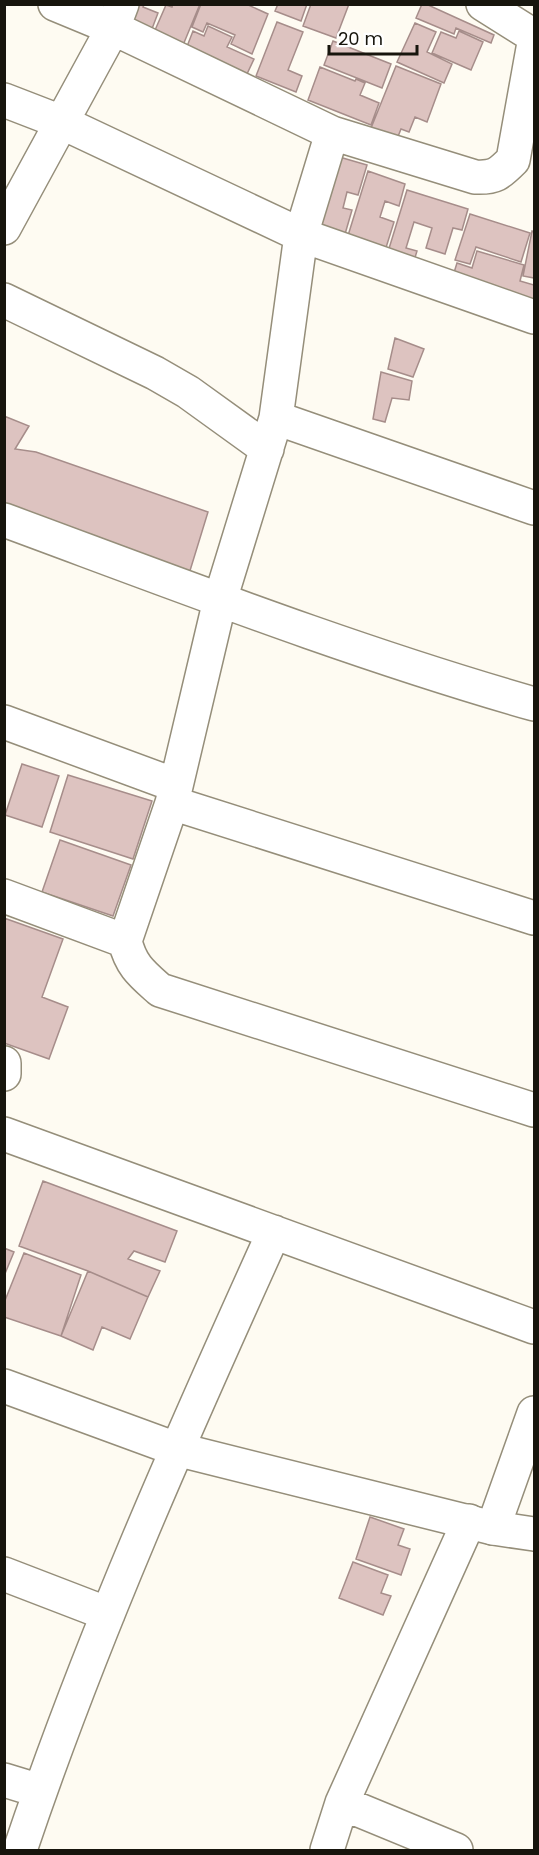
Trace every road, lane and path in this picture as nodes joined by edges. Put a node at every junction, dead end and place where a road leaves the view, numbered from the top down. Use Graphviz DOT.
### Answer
graph roads {
  1 [pos="55,4"];
  2 [pos="483,4"];
  3 [pos="118,16"];
  4 [pos="534,36"];
  5 [pos="534,43"];
  6 [pos="4,100"];
  7 [pos="61,122"];
  8 [pos="332,134"];
  9 [pos="4,228"];
  10 [pos="301,235"];
  11 [pos="4,300"];
  12 [pos="534,317"];
  13 [pos="276,418"];
  14 [pos="267,448"];
  15 [pos="534,508"];
  16 [pos="4,520"];
  17 [pos="220,600"];
  18 [pos="534,704"];
  19 [pos="4,722"];
  20 [pos="174,794"];
  21 [pos="4,896"];
  22 [pos="534,918"];
  23 [pos="125,941"];
  24 [pos="4,1063"];
  25 [pos="4,1074"];
  26 [pos="534,1110"];
  27 [pos="4,1134"];
  28 [pos="274,1232"];
  29 [pos="534,1327"];
  30 [pos="4,1386"];
  31 [pos="534,1413"];
  32 [pos="176,1449"];
  33 [pos="481,1524"];
  34 [pos="534,1534"];
  35 [pos="4,1574"];
  36 [pos="108,1614"];
  37 [pos="4,1780"];
  38 [pos="40,1791"];
  39 [pos="342,1803"];
  40 [pos="20,1851"];
  41 [pos="327,1851"];
  42 [pos="456,1851"];
  1 -- 3 [label="street"];
  2 -- 4 [label="street"];
  3 -- 7 [label="street"];
  3 -- 8 [label="street"];
  5 -- 8 [label="street"];
  6 -- 7 [label="street"];
  7 -- 9 [label="street"];
  7 -- 10 [label="street"];
  8 -- 10 [label="street"];
  10 -- 12 [label="street"];
  10 -- 13 [label="street"];
  11 -- 14 [label="street"];
  13 -- 14 [label="street"];
  13 -- 15 [label="street"];
  14 -- 17 [label="street"];
  16 -- 17 [label="street"];
  17 -- 18 [label="street"];
  17 -- 20 [label="street"];
  19 -- 20 [label="street"];
  20 -- 22 [label="street"];
  20 -- 23 [label="street"];
  21 -- 23 [label="street"];
  23 -- 26 [label="street"];
  24 -- 25 [label="street"];
  27 -- 28 [label="street"];
  28 -- 29 [label="street"];
  28 -- 32 [label="street"];
  30 -- 32 [label="street"];
  31 -- 33 [label="street"];
  32 -- 33 [label="street"];
  32 -- 36 [label="street"];
  33 -- 34 [label="street"];
  33 -- 39 [label="street"];
  35 -- 36 [label="street"];
  36 -- 38 [label="street"];
  37 -- 38 [label="street"];
  38 -- 40 [label="street"];
  39 -- 41 [label="street"];
  39 -- 42 [label="street"];
}
